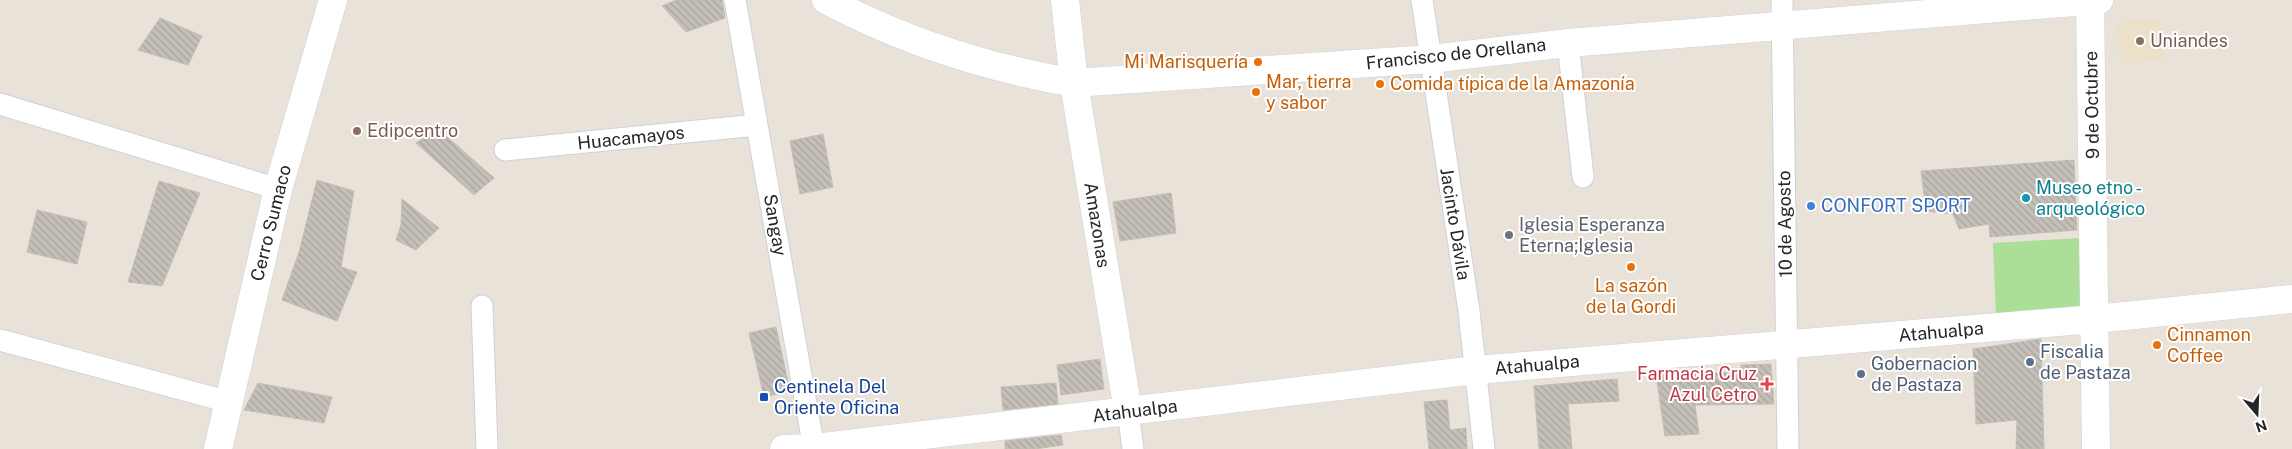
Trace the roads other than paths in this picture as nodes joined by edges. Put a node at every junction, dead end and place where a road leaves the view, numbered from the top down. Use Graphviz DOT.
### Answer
graph roads {
  1 [pos="333,0"];
  2 [pos="735,0"];
  3 [pos="826,0"];
  4 [pos="1064,0"];
  5 [pos="1422,0"];
  6 [pos="2093,0"];
  7 [pos="1782,13"];
  8 [pos="1568,43"];
  9 [pos="1430,59"];
  10 [pos="1074,83"];
  11 [pos="0,104"];
  12 [pos="757,125"];
  13 [pos="505,150"];
  14 [pos="1583,176"];
  15 [pos="278,189"];
  16 [pos="2292,299"];
  17 [pos="482,306"];
  18 [pos="2095,319"];
  19 [pos="0,340"];
  20 [pos="1787,345"];
  21 [pos="1476,370"];
  22 [pos="229,402"];
  23 [pos="1128,412"];
  24 [pos="814,448"];
  25 [pos="218,449"];
  26 [pos="487,449"];
  27 [pos="784,449"];
  28 [pos="1133,449"];
  29 [pos="1484,449"];
  30 [pos="1788,449"];
  31 [pos="2096,449"];
  1 -- 15 [label="street, Cerro Sumaco"];
  2 -- 12 [label="street, Sangay"];
  3 -- 10 [label="street, Francisco de Orellana"];
  4 -- 10 [label="street, Amazonas"];
  5 -- 9 [label="street, Jacinto Dávila"];
  6 -- 7 [label="street, Francisco de Orellana"];
  6 -- 18 [label="street, 9 de Octubre"];
  7 -- 8 [label="street, Francisco de Orellana"];
  7 -- 20 [label="street, 10 de Agosto"];
  8 -- 9 [label="street, Francisco de Orellana"];
  8 -- 14 [label="street"];
  9 -- 10 [label="street, Francisco de Orellana"];
  9 -- 21 [label="street, Jacinto Dávila"];
  10 -- 23 [label="street, Amazonas"];
  11 -- 15 [label="street"];
  12 -- 13 [label="street, Huacamayos"];
  12 -- 24 [label="street, Sangay"];
  15 -- 22 [label="street, Cerro Sumaco"];
  16 -- 18 [label="street, Atahualpa"];
  17 -- 26 [label="street"];
  18 -- 20 [label="street, Atahualpa"];
  18 -- 31 [label="street, 9 de Octubre"];
  19 -- 22 [label="street"];
  20 -- 21 [label="street, Atahualpa"];
  20 -- 30 [label="street, 10 de Agosto"];
  21 -- 23 [label="street, Atahualpa"];
  21 -- 29 [label="street, Jacinto Dávila"];
  22 -- 25 [label="street, Cerro Sumaco"];
  23 -- 24 [label="street, Atahualpa"];
  23 -- 28 [label="street, Amazonas"];
  24 -- 27 [label="street, Atahualpa"];
}
